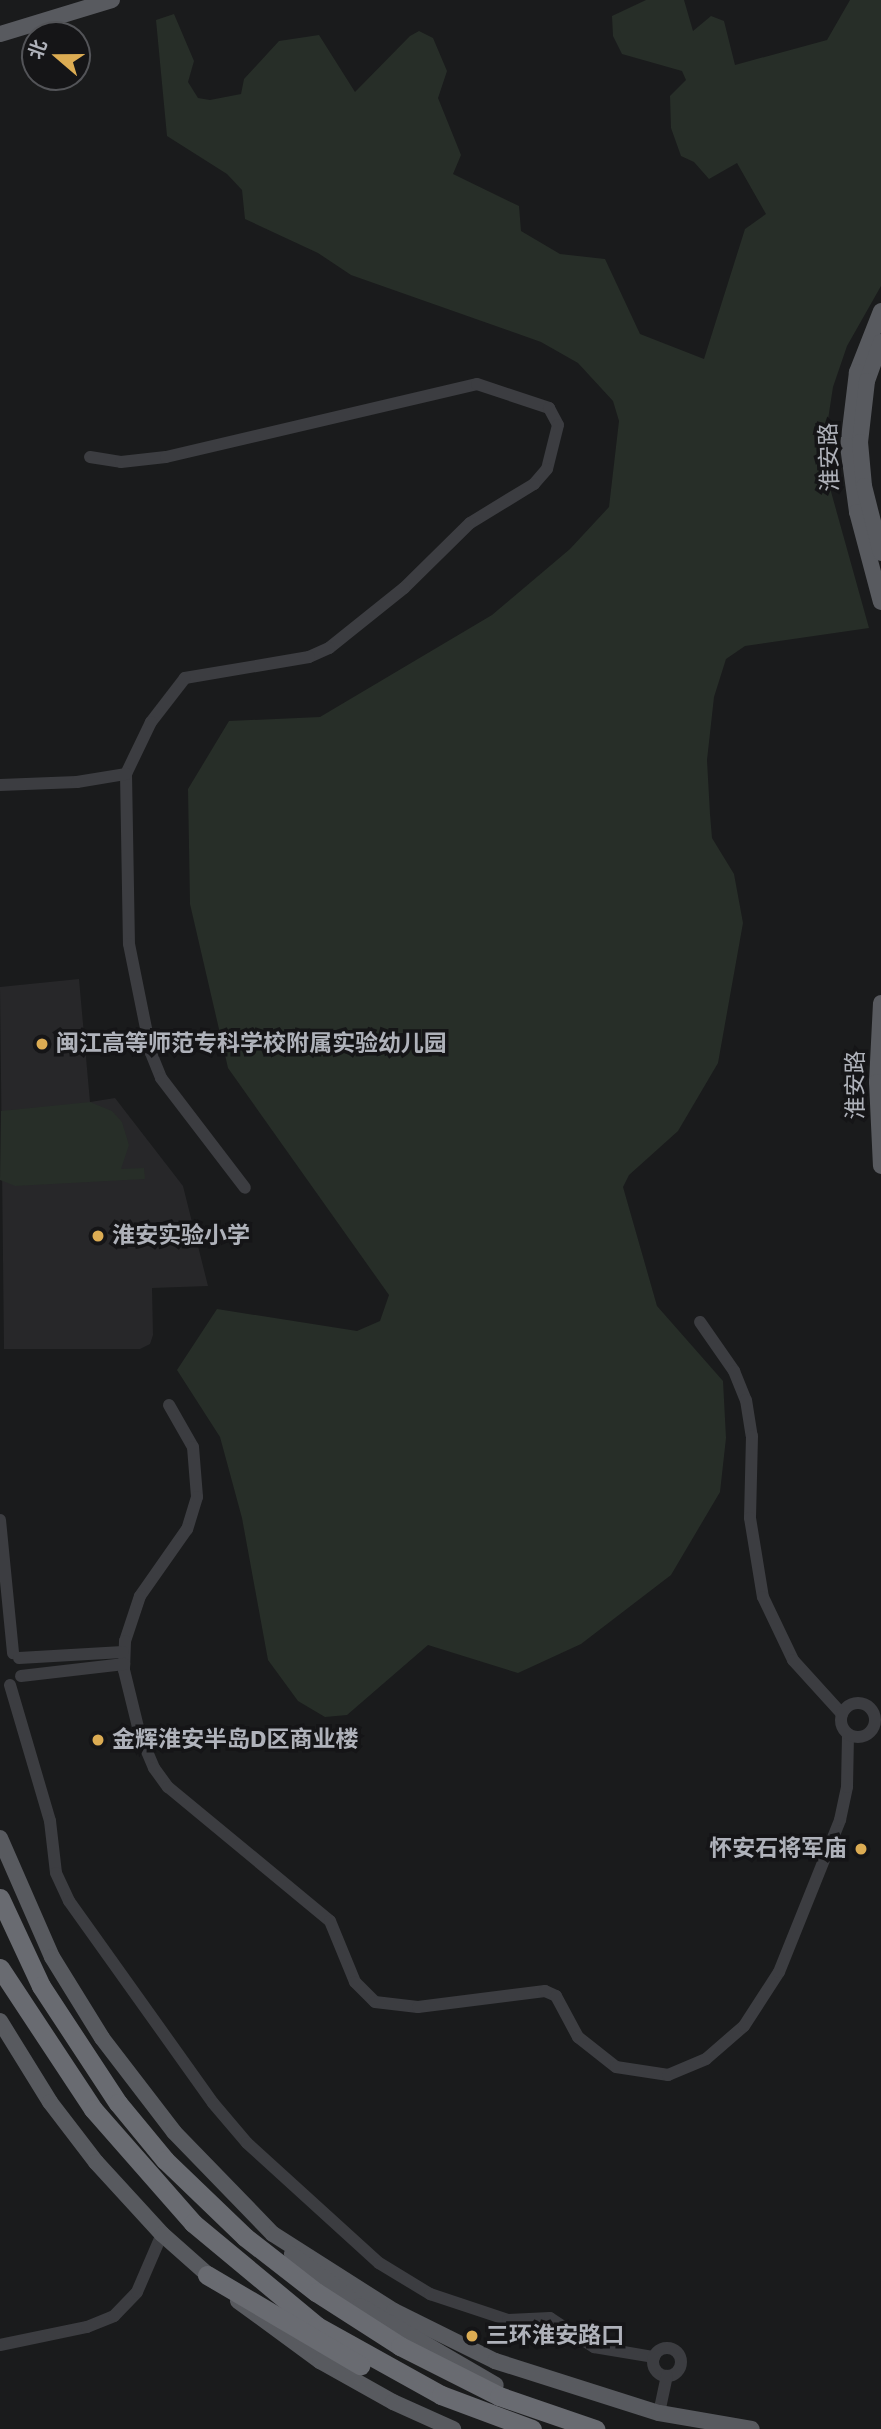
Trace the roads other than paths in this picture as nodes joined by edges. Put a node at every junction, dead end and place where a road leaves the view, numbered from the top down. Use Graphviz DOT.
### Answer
graph roads {
  1 [pos="95,0"];
  2 [pos="112,0"];
  3 [pos="0,28"];
  4 [pos="0,34"];
  5 [pos="881,312"];
  6 [pos="881,342"];
  7 [pos="90,457"];
  8 [pos="881,553"];
  9 [pos="881,602"];
  10 [pos="126,774"];
  11 [pos="0,785"];
  12 [pos="881,1003"];
  13 [pos="881,1166"];
  14 [pos="245,1188"];
  15 [pos="700,1322"];
  16 [pos="169,1405"];
  17 [pos="0,1520"];
  18 [pos="11,1655"];
  19 [pos="123,1658"];
  20 [pos="22,1676"];
  21 [pos="5,1684"];
  22 [pos="876,1708"];
  23 [pos="842,1714"];
  24 [pos="877,1728"];
  25 [pos="848,1734"];
  26 [pos="0,1838"];
  27 [pos="0,1898"];
  28 [pos="0,1968"];
  29 [pos="0,2021"];
  30 [pos="162,2234"];
  31 [pos="273,2234"];
  32 [pos="207,2275"];
  33 [pos="0,2346"];
  34 [pos="654,2357"];
  35 [pos="667,2376"];
  36 [pos="478,2411"];
  37 [pos="659,2413"];
  38 [pos="553,2418"];
  39 [pos="453,2429"];
  40 [pos="532,2429"];
  41 [pos="595,2429"];
  42 [pos="752,2429"];
  1 -- 3 [label="main road"];
  2 -- 4 [label="main road"];
  5 -- 9 [label="main road, 淮安路"];
  6 -- 8 [label="main road, 淮安路"];
  7 -- 10 [label="street"];
  10 -- 11 [label="street"];
  10 -- 14 [label="street"];
  12 -- 13 [label="main road, 淮安路"];
  15 -- 23 [label="street"];
  16 -- 19 [label="street"];
  17 -- 18 [label="street"];
  18 -- 19 [label="street"];
  18 -- 20 [label="street"];
  19 -- 20 [label="street"];
  19 -- 25 [label="street"];
  20 -- 21 [label="street"];
  21 -- 34 [label="street"];
  22 -- 23 [label="street"];
  22 -- 24 [label="street"];
  23 -- 25 [label="street"];
  24 -- 25 [label="street"];
  26 -- 31 [label="main road"];
  27 -- 38 [label="highway"];
  28 -- 36 [label="highway"];
  29 -- 30 [label="main road"];
  30 -- 32 [label="main road"];
  30 -- 33 [label="street"];
  31 -- 37 [label="main road"];
  31 -- 38 [label="main road"];
  32 -- 36 [label="highway"];
  32 -- 39 [label="main road"];
  34 -- 35 [label="street"];
  34 -- 35 [label="street"];
  35 -- 37 [label="street"];
  36 -- 40 [label="highway"];
  37 -- 42 [label="main road"];
  38 -- 41 [label="highway"];
}
